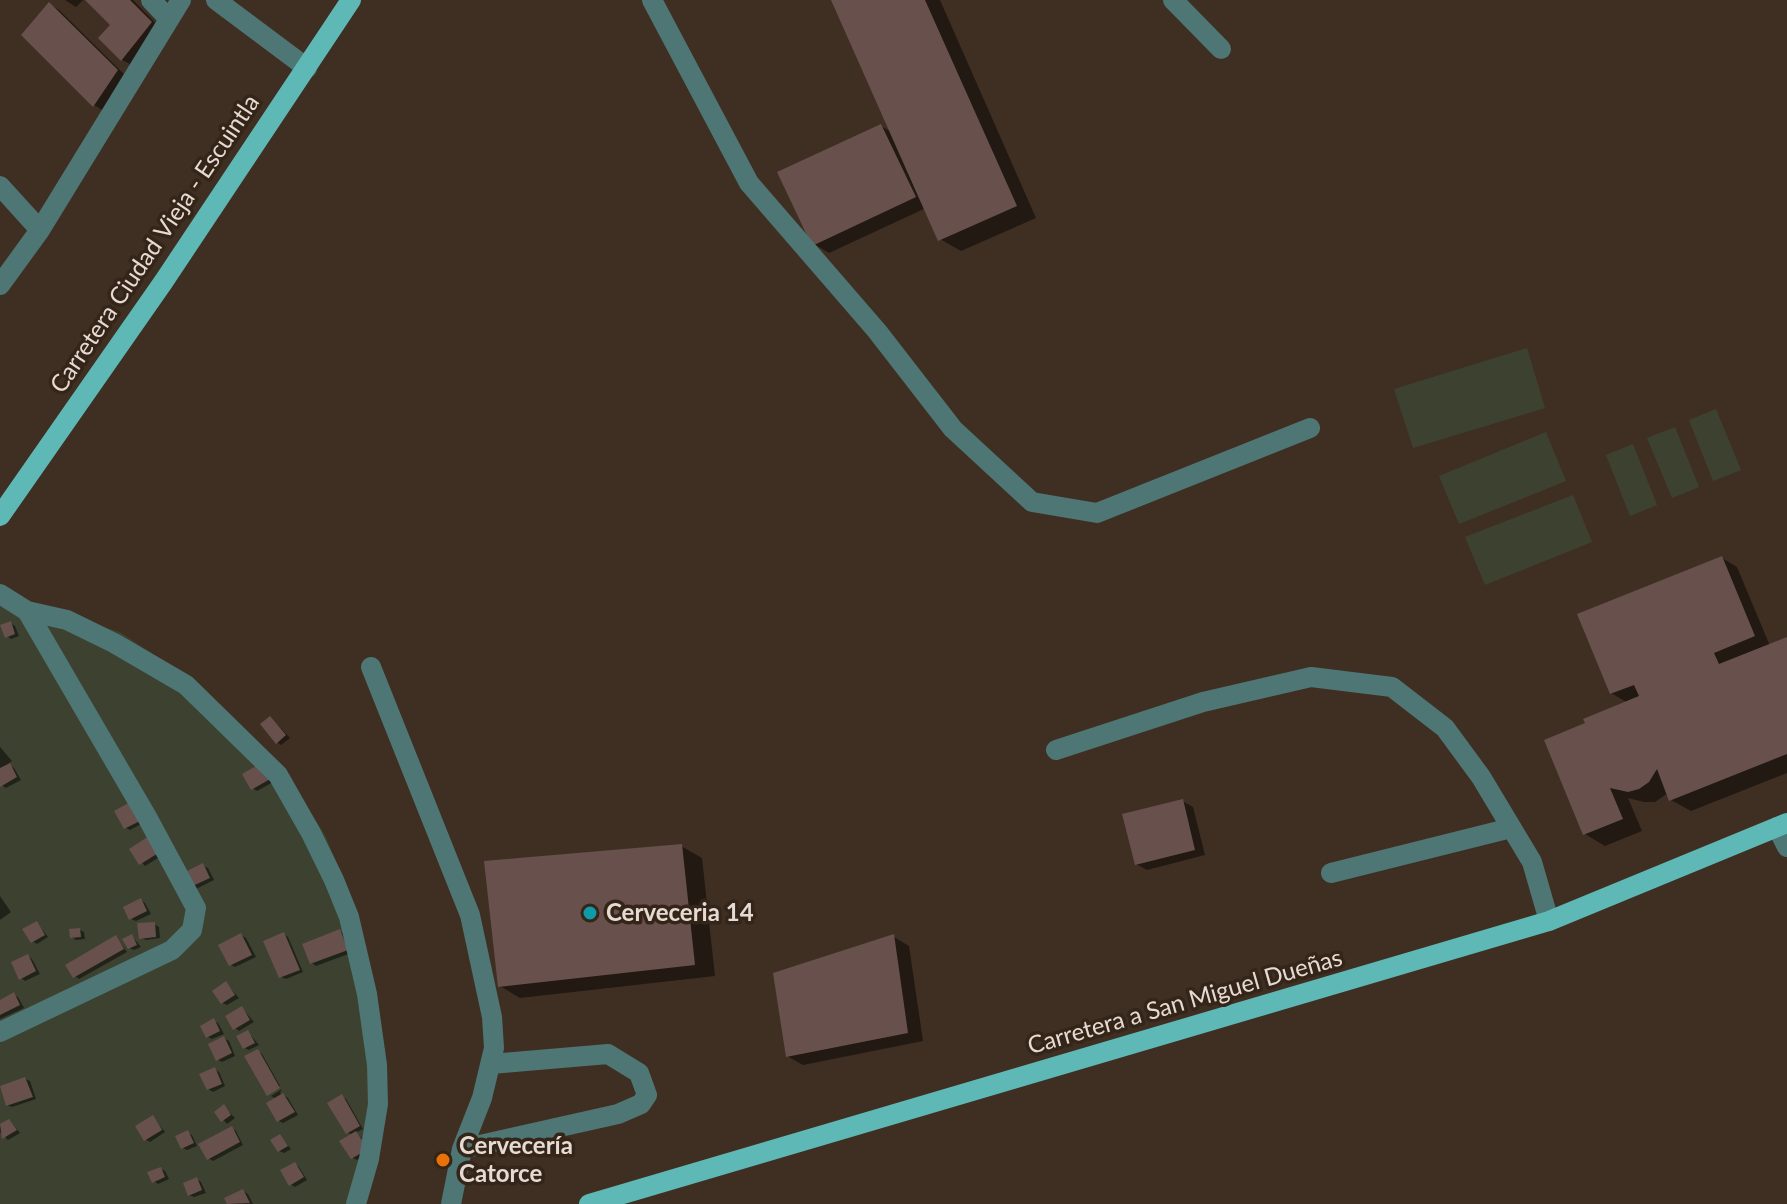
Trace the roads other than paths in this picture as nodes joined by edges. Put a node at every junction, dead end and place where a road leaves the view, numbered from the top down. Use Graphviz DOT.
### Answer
graph roads {
  1 [pos="151,0"];
  2 [pos="181,0"];
  3 [pos="216,0"];
  4 [pos="351,0"];
  5 [pos="652,0"];
  6 [pos="1173,0"];
  7 [pos="169,19"];
  8 [pos="1221,49"];
  9 [pos="307,68"];
  10 [pos="0,186"];
  11 [pos="40,230"];
  12 [pos="0,285"];
  13 [pos="1310,428"];
  14 [pos="0,516"];
  15 [pos="0,594"];
  16 [pos="27,611"];
  17 [pos="371,667"];
  18 [pos="1056,750"];
  19 [pos="1782,825"];
  20 [pos="1511,828"];
  21 [pos="1787,847"];
  22 [pos="1331,873"];
  23 [pos="1549,921"];
  24 [pos="0,1032"];
  25 [pos="491,1064"];
  26 [pos="462,1149"];
  27 [pos="356,1204"];
  28 [pos="451,1204"];
  29 [pos="589,1204"];
  1 -- 7 [label="street"];
  2 -- 7 [label="street"];
  3 -- 9 [label="street"];
  4 -- 9 [label="main road, Carretera Ciudad Vieja - Escuintla"];
  5 -- 13 [label="street"];
  6 -- 8 [label="street"];
  7 -- 11 [label="street"];
  9 -- 14 [label="main road, Carretera Ciudad Vieja - Escuintla"];
  10 -- 11 [label="street"];
  11 -- 12 [label="street"];
  15 -- 16 [label="street"];
  16 -- 24 [label="street"];
  16 -- 27 [label="street"];
  17 -- 25 [label="street"];
  18 -- 20 [label="street"];
  19 -- 21 [label="street"];
  19 -- 23 [label="main road, Carretera a San Miguel Dueñas"];
  20 -- 22 [label="street"];
  20 -- 23 [label="street"];
  23 -- 29 [label="main road, Carretera a San Miguel Dueñas"];
  25 -- 26 [label="street"];
  25 -- 26 [label="street"];
  26 -- 28 [label="street"];
}
